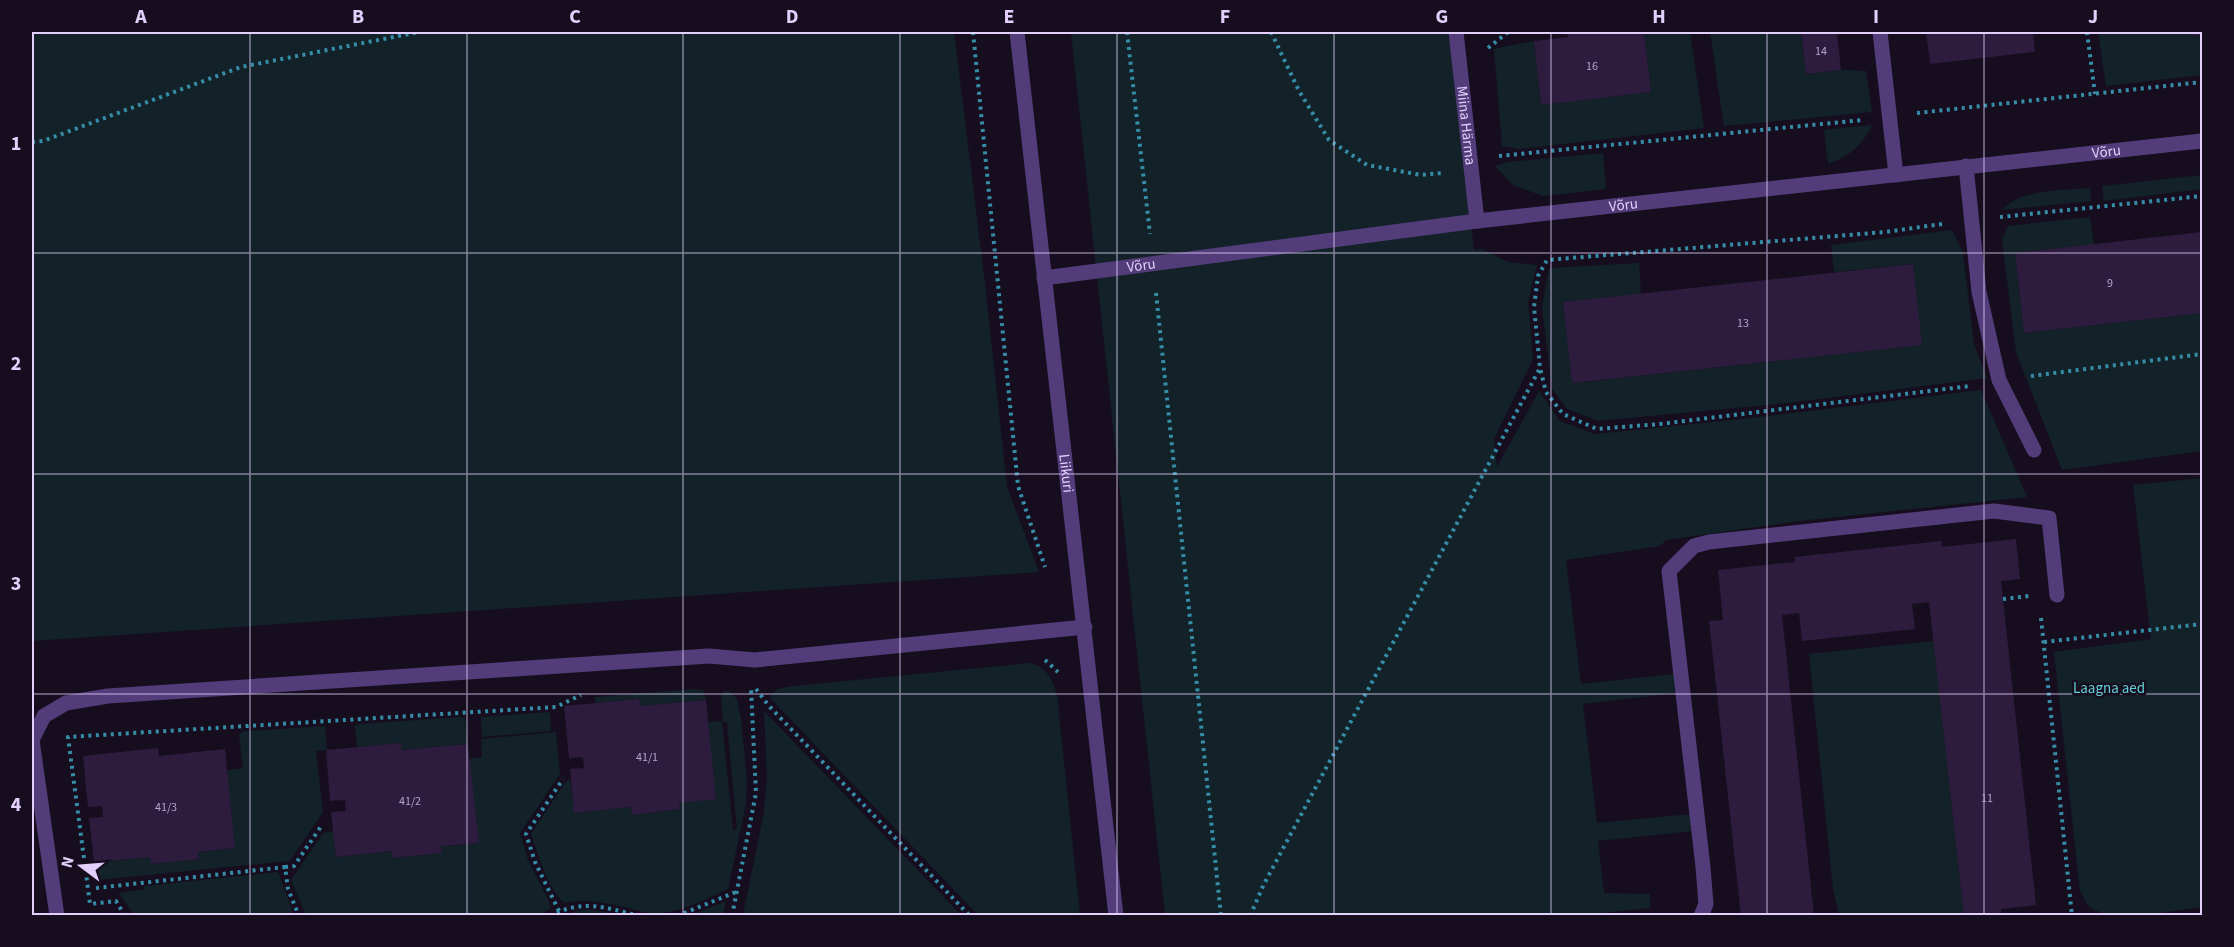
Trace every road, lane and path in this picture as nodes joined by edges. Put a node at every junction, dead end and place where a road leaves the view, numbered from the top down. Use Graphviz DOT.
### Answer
graph roads {
  1 [pos="419,32"];
  2 [pos="973,32"];
  3 [pos="1017,32"];
  4 [pos="1127,32"];
  5 [pos="1271,32"];
  6 [pos="1456,32"];
  7 [pos="1508,32"];
  8 [pos="1880,32"];
  9 [pos="2087,32"];
  10 [pos="1486,50"];
  11 [pos="2202,82"];
  12 [pos="2095,94"];
  13 [pos="1890,117"];
  14 [pos="2202,141"];
  15 [pos="32,142"];
  16 [pos="1966,166"];
  17 [pos="1470,170"];
  18 [pos="1896,175"];
  19 [pos="2202,196"];
  20 [pos="1477,221"];
  21 [pos="1971,221"];
  22 [pos="1153,262"];
  23 [pos="1044,278"];
  24 [pos="2202,354"];
  25 [pos="1540,368"];
  26 [pos="1999,380"];
  27 [pos="2034,450"];
  28 [pos="1046,572"];
  29 [pos="2039,595"];
  30 [pos="2057,595"];
  31 [pos="2002,599"];
  32 [pos="2040,607"];
  33 [pos="2202,624"];
  34 [pos="1085,627"];
  35 [pos="1054,630"];
  36 [pos="2044,642"];
  37 [pos="1036,658"];
  38 [pos="589,692"];
  39 [pos="562,779"];
  40 [pos="322,825"];
  41 [pos="285,867"];
  42 [pos="96,888"];
  43 [pos="737,892"];
  44 [pos="559,911"];
  45 [pos="57,915"];
  46 [pos="125,915"];
  47 [pos="299,915"];
  48 [pos="550,915"];
  49 [pos="640,915"];
  50 [pos="677,915"];
  51 [pos="732,915"];
  52 [pos="970,915"];
  53 [pos="1116,915"];
  54 [pos="1221,915"];
  55 [pos="1250,915"];
  56 [pos="1701,915"];
  57 [pos="2072,915"];
  1 -- 15 [label="path"];
  2 -- 28 [label="path"];
  3 -- 23 [label="street, Liikuri"];
  4 -- 22 [label="path"];
  5 -- 17 [label="path"];
  6 -- 17 [label="street, Miina Härma"];
  7 -- 10 [label="path"];
  8 -- 13 [label="street"];
  9 -- 12 [label="path"];
  11 -- 12 [label="path"];
  12 -- 13 [label="path"];
  13 -- 17 [label="path"];
  13 -- 18 [label="street"];
  14 -- 16 [label="street, Võru"];
  16 -- 18 [label="street, Võru"];
  16 -- 21 [label="street"];
  17 -- 20 [label="street, Miina Härma"];
  18 -- 20 [label="street, Võru"];
  19 -- 21 [label="path"];
  20 -- 22 [label="street, Võru"];
  21 -- 25 [label="path"];
  21 -- 26 [label="street"];
  22 -- 23 [label="street, Võru"];
  22 -- 54 [label="path"];
  23 -- 34 [label="street, Liikuri"];
  24 -- 26 [label="path"];
  25 -- 26 [label="path"];
  25 -- 55 [label="path"];
  26 -- 27 [label="street"];
  29 -- 31 [label="path"];
  30 -- 56 [label="street"];
  32 -- 36 [label="path"];
  33 -- 36 [label="path"];
  34 -- 35 [label="street"];
  34 -- 53 [label="street, Liikuri"];
  35 -- 37 [label="path"];
  35 -- 45 [label="street"];
  36 -- 57 [label="path"];
  38 -- 46 [label="path"];
  39 -- 44 [label="path"];
  40 -- 41 [label="path"];
  41 -- 42 [label="path"];
  41 -- 47 [label="path"];
  43 -- 50 [label="path"];
  43 -- 51 [label="path"];
  43 -- 52 [label="path"];
  44 -- 48 [label="path"];
  44 -- 49 [label="path"];
}
